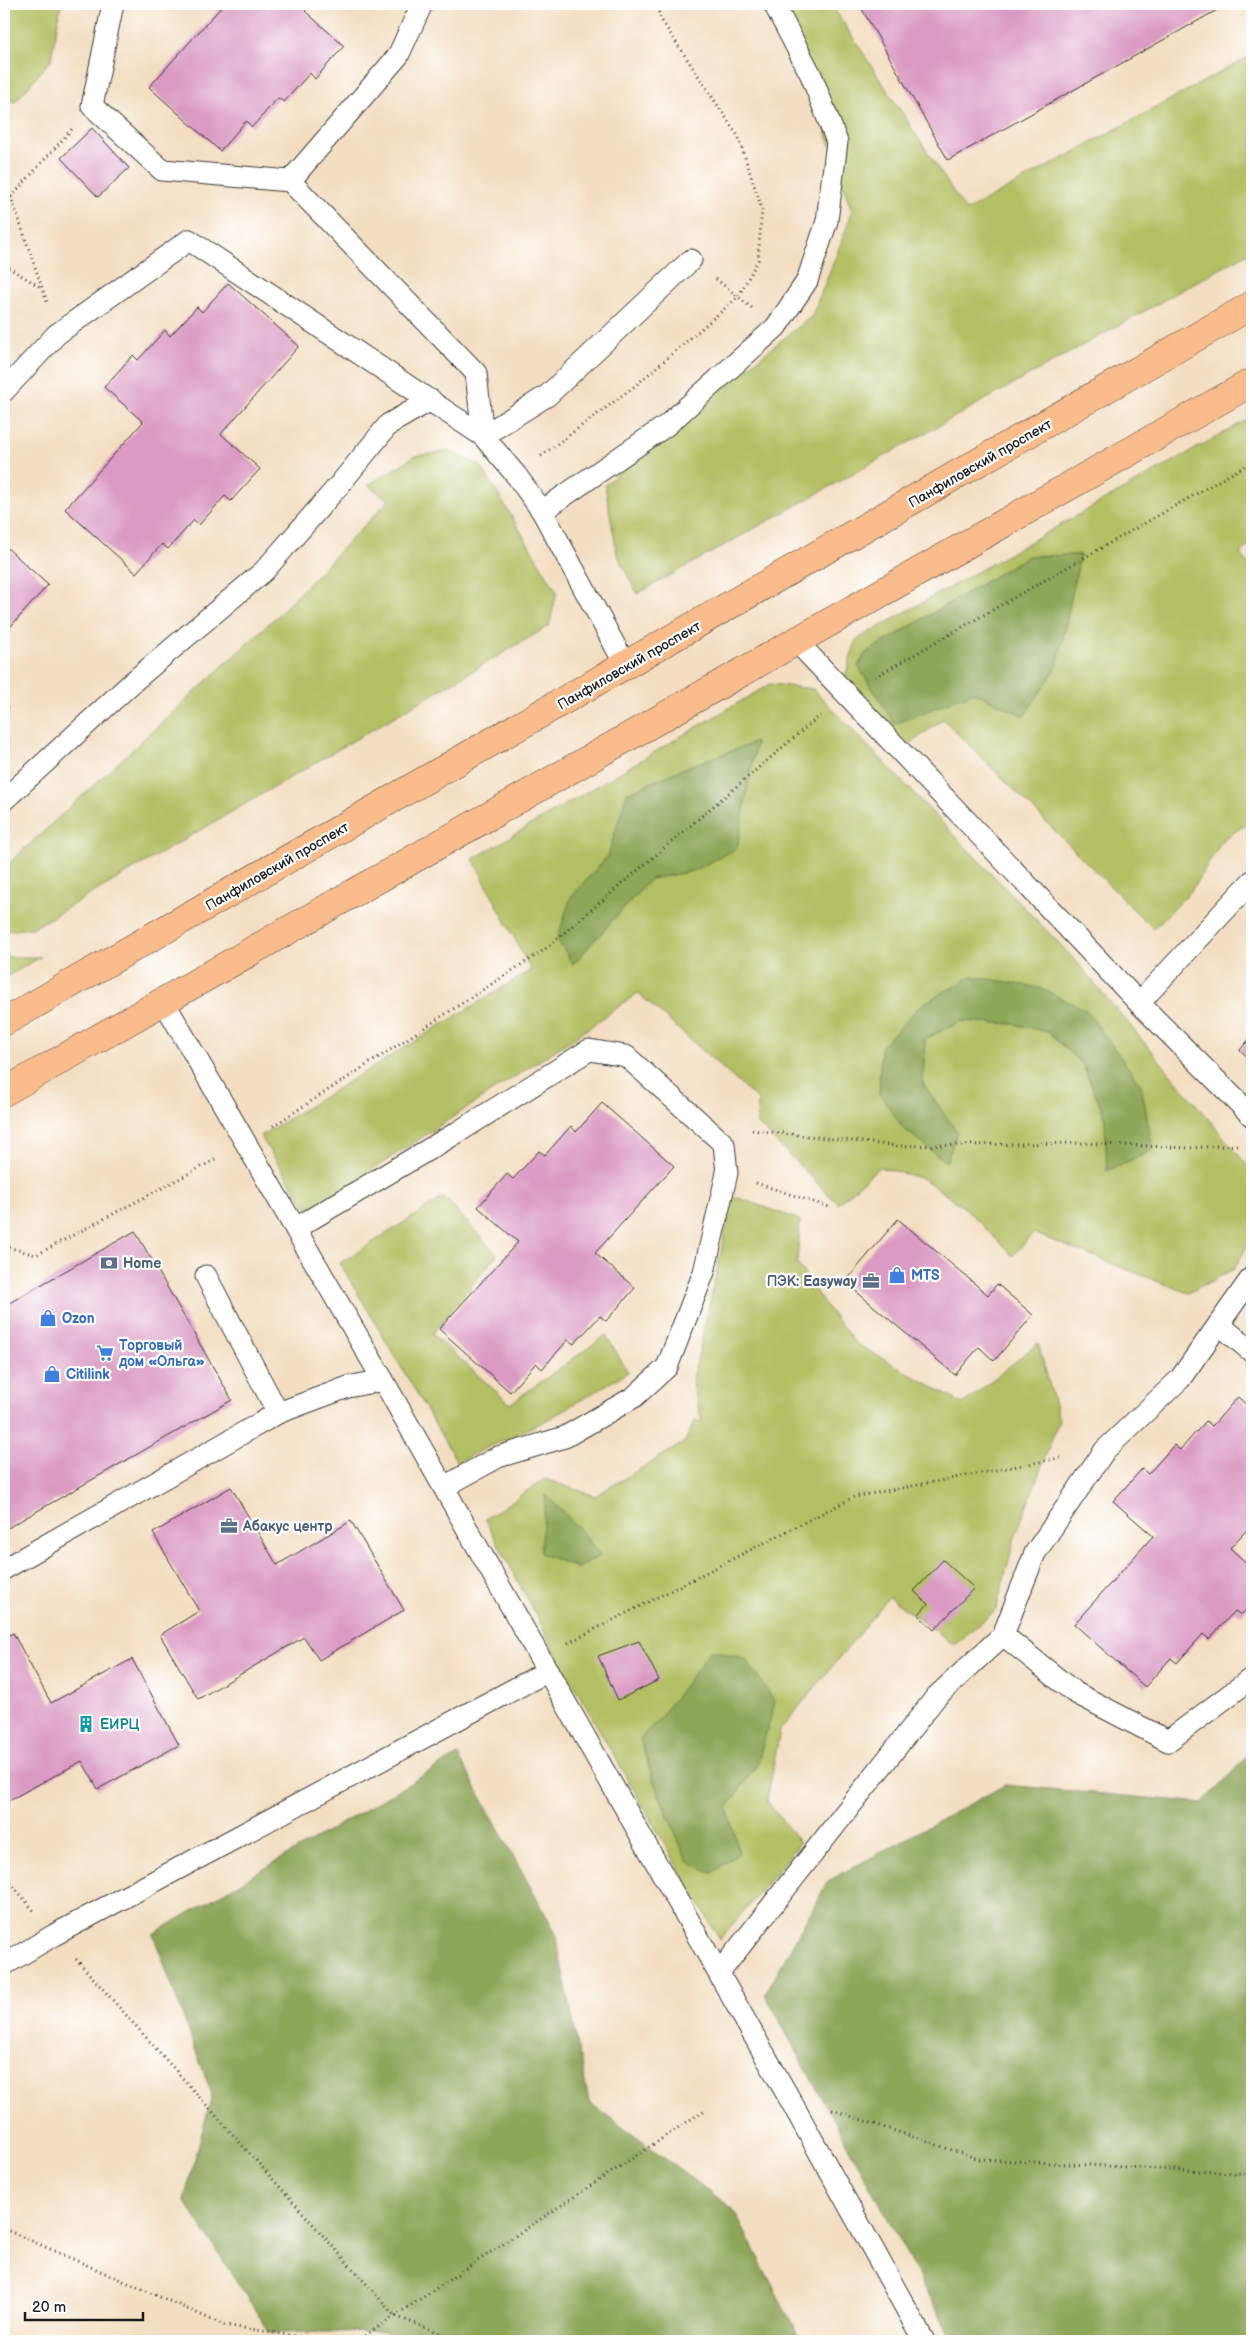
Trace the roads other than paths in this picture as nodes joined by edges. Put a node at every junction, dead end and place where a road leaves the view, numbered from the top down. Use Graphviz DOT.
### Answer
graph roads {
  1 [pos="113,4"];
  2 [pos="422,4"];
  3 [pos="774,4"];
  4 [pos="290,181"];
  5 [pos="690,260"];
  6 [pos="1252,305"];
  7 [pos="1252,382"];
  8 [pos="4,392"];
  9 [pos="431,400"];
  10 [pos="483,436"];
  11 [pos="542,512"];
  12 [pos="797,642"];
  13 [pos="626,666"];
  14 [pos="4,800"];
  15 [pos="1252,881"];
  16 [pos="164,1002"];
  17 [pos="1139,1003"];
  18 [pos="4,1022"];
  19 [pos="4,1092"];
  20 [pos="1252,1116"];
  21 [pos="296,1228"];
  22 [pos="206,1276"];
  23 [pos="1252,1278"];
  24 [pos="1219,1324"];
  25 [pos="1252,1352"];
  26 [pos="383,1380"];
  27 [pos="278,1413"];
  28 [pos="444,1487"];
  29 [pos="4,1569"];
  30 [pos="1003,1635"];
  31 [pos="544,1664"];
  32 [pos="1252,1678"];
  33 [pos="4,1965"];
  34 [pos="719,1973"];
  35 [pos="924,2341"];
  1 -- 4 [label="lane"];
  2 -- 4 [label="lane"];
  3 -- 11 [label="lane"];
  4 -- 10 [label="lane"];
  5 -- 10 [label="lane"];
  6 -- 13 [label="main road, Панфиловский проспект"];
  7 -- 12 [label="main road"];
  8 -- 9 [label="lane"];
  9 -- 10 [label="lane"];
  9 -- 14 [label="lane"];
  10 -- 11 [label="lane"];
  11 -- 13 [label="lane"];
  12 -- 16 [label="main road"];
  12 -- 17 [label="lane"];
  13 -- 18 [label="main road, Панфиловский проспект"];
  15 -- 17 [label="lane"];
  16 -- 19 [label="main road"];
  16 -- 21 [label="lane"];
  17 -- 20 [label="lane"];
  21 -- 26 [label="lane"];
  21 -- 28 [label="lane"];
  22 -- 27 [label="lane"];
  23 -- 24 [label="lane"];
  24 -- 25 [label="lane"];
  24 -- 30 [label="lane"];
  26 -- 27 [label="lane"];
  26 -- 28 [label="lane"];
  27 -- 29 [label="lane"];
  28 -- 31 [label="lane"];
  30 -- 32 [label="lane"];
  30 -- 34 [label="lane"];
  31 -- 33 [label="lane"];
  31 -- 34 [label="lane"];
  34 -- 35 [label="lane"];
}
